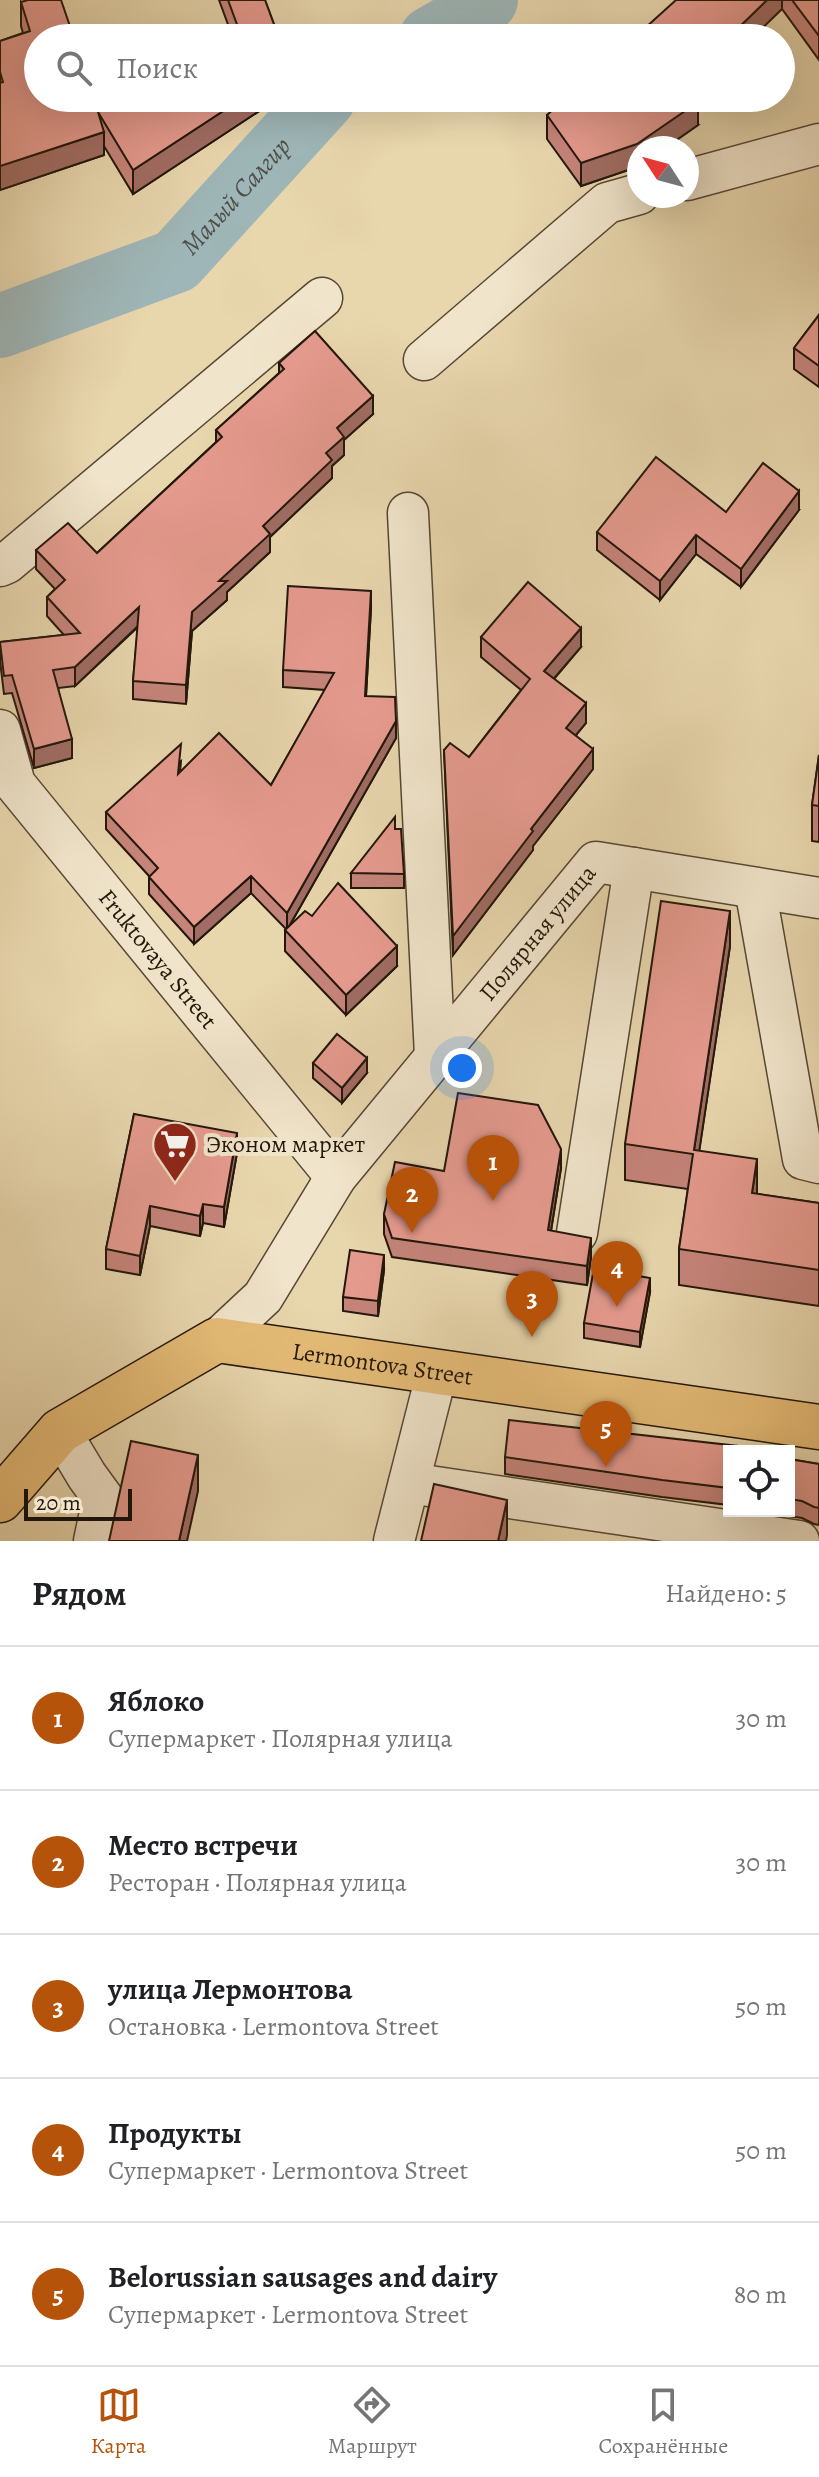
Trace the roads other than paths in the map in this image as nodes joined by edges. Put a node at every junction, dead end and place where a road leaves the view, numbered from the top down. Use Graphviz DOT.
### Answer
graph roads {
  1 [pos="819,144"];
  2 [pos="699,177"];
  3 [pos="627,197"];
  4 [pos="322,298"];
  5 [pos="424,360"];
  6 [pos="408,513"];
  7 [pos="0,566"];
  8 [pos="0,730"];
  9 [pos="634,868"];
  10 [pos="755,888"];
  11 [pos="819,898"];
  12 [pos="435,1056"];
  13 [pos="819,1163"];
  14 [pos="336,1177"];
  15 [pos="577,1233"];
  16 [pos="217,1340"];
  17 [pos="437,1372"];
  18 [pos="819,1427"];
  19 [pos="60,1431"];
  20 [pos="409,1483"];
  21 [pos="0,1500"];
  22 [pos="728,1535"];
  23 [pos="94,1541"];
  24 [pos="394,1541"];
  25 [pos="799,1541"];
  1 -- 2 [label="street"];
  3 -- 5 [label="street"];
  4 -- 7 [label="street"];
  6 -- 12 [label="street"];
  8 -- 14 [label="street, Fruktovaya Street"];
  9 -- 10 [label="street, Полярная улица"];
  9 -- 12 [label="street, Полярная улица"];
  9 -- 15 [label="street"];
  10 -- 11 [label="street, Полярная улица"];
  10 -- 13 [label="street"];
  12 -- 14 [label="street, Полярная улица"];
  14 -- 16 [label="street, Полярная улица"];
  16 -- 17 [label="main road, Lermontova Street"];
  16 -- 19 [label="main road"];
  17 -- 18 [label="main road, Lermontova Street"];
  17 -- 20 [label="street"];
  19 -- 21 [label="main road"];
  19 -- 23 [label="street"];
  20 -- 22 [label="street"];
  20 -- 24 [label="street"];
  22 -- 25 [label="street"];
}
